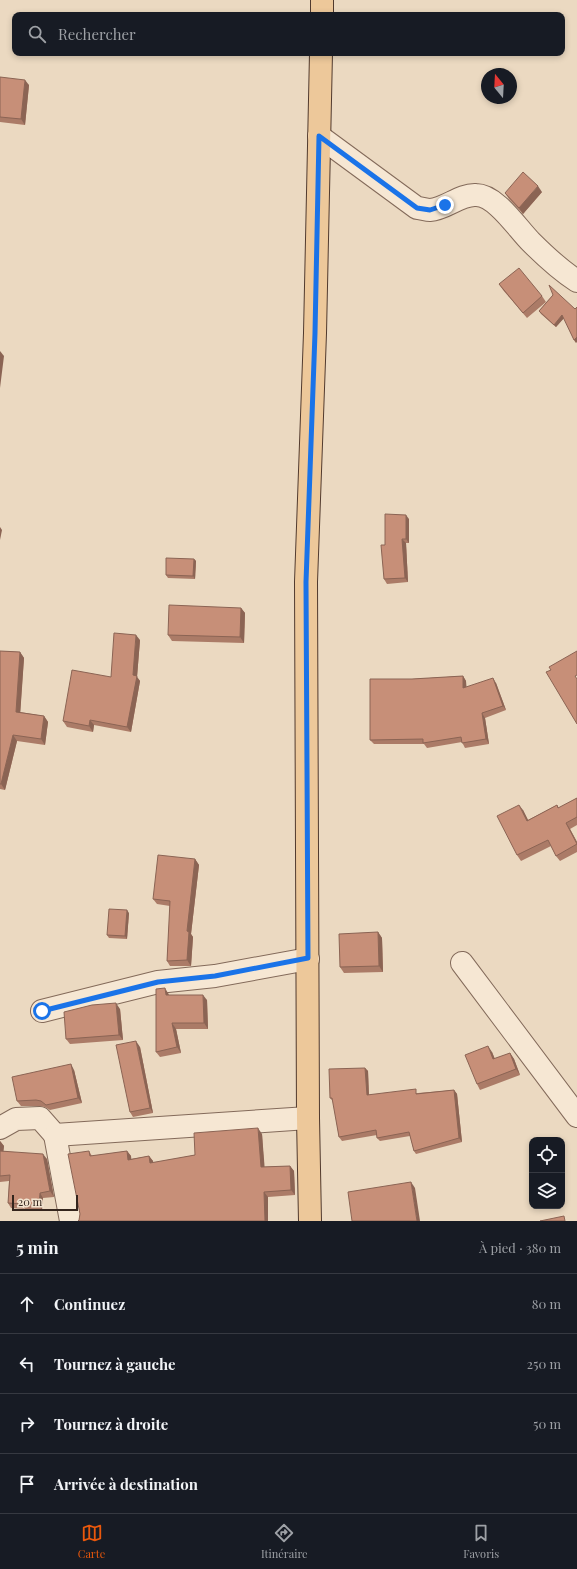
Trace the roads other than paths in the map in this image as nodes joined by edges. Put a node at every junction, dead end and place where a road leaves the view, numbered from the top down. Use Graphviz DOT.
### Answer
graph roads {
  1 [pos="322,0"];
  2 [pos="322,12"];
  3 [pos="321,56"];
  4 [pos="319,136"];
  5 [pos="577,281"];
  6 [pos="308,958"];
  7 [pos="462,963"];
  8 [pos="42,1011"];
  9 [pos="577,1116"];
  10 [pos="308,1118"];
  11 [pos="0,1128"];
  12 [pos="55,1135"];
  13 [pos="71,1221"];
  14 [pos="310,1221"];
  1 -- 2 [label="main road"];
  3 -- 4 [label="main road"];
  4 -- 5 [label="street"];
  4 -- 6 [label="main road"];
  6 -- 8 [label="street"];
  6 -- 10 [label="main road"];
  7 -- 9 [label="street"];
  10 -- 12 [label="street"];
  10 -- 14 [label="main road"];
  11 -- 12 [label="street"];
  12 -- 13 [label="street"];
}
